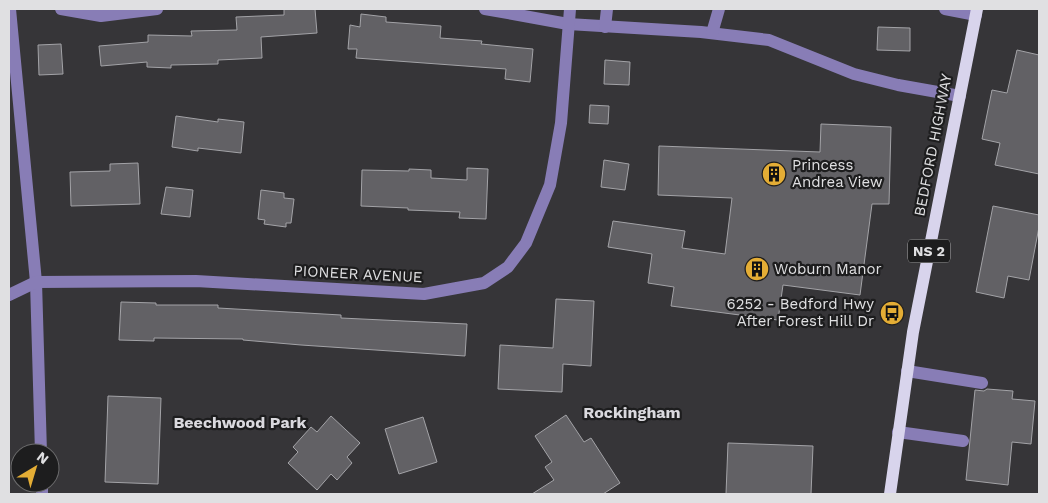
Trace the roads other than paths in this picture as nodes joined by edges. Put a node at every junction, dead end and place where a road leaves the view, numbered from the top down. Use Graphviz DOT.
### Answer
graph roads {
  1 [pos="10,9"];
  2 [pos="61,9"];
  3 [pos="157,9"];
  4 [pos="485,9"];
  5 [pos="570,9"];
  6 [pos="607,9"];
  7 [pos="719,9"];
  8 [pos="945,9"];
  9 [pos="977,12"];
  10 [pos="568,24"];
  11 [pos="605,27"];
  12 [pos="712,34"];
  13 [pos="960,96"];
  14 [pos="36,282"];
  15 [pos="9,295"];
  16 [pos="907,371"];
  17 [pos="982,383"];
  18 [pos="898,432"];
  19 [pos="963,441"];
  20 [pos="41,443"];
  21 [pos="890,494"];
  1 -- 14 [label="street"];
  2 -- 3 [label="street"];
  4 -- 10 [label="street"];
  5 -- 10 [label="street, PIONEER AVENUE"];
  6 -- 11 [label="street"];
  7 -- 12 [label="street"];
  8 -- 9 [label="street"];
  9 -- 13 [label="main road, BEDFORD HIGHWAY / NS 2"];
  10 -- 11 [label="street"];
  10 -- 14 [label="street, PIONEER AVENUE"];
  11 -- 12 [label="street"];
  12 -- 13 [label="street"];
  13 -- 16 [label="main road, BEDFORD HIGHWAY / NS 2"];
  14 -- 15 [label="street, PIONEER AVENUE"];
  14 -- 20 [label="street"];
  16 -- 17 [label="street"];
  16 -- 18 [label="main road, BEDFORD HIGHWAY / NS 2"];
  18 -- 19 [label="street"];
  18 -- 21 [label="main road, BEDFORD HIGHWAY / NS 2"];
}
